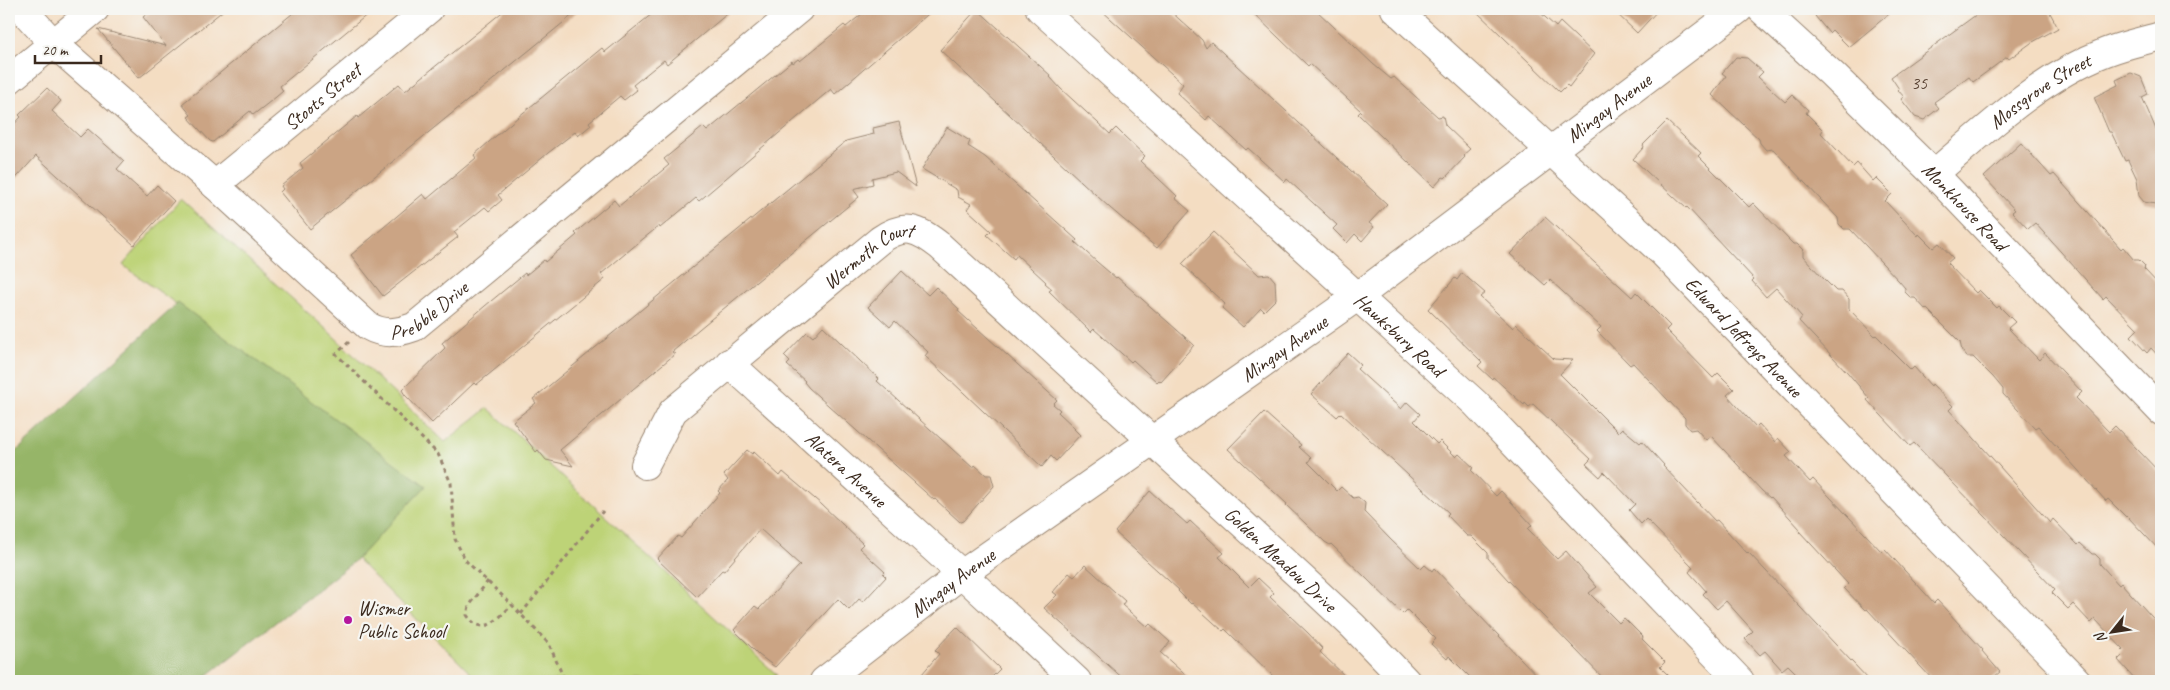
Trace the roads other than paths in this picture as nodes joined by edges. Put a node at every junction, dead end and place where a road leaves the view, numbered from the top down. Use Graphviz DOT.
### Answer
graph roads {
  1 [pos="22,9"];
  2 [pos="95,9"];
  3 [pos="429,9"];
  4 [pos="799,9"];
  5 [pos="1040,9"];
  6 [pos="1394,9"];
  7 [pos="1739,9"];
  8 [pos="1761,9"];
  9 [pos="2161,36"];
  10 [pos="53,44"];
  11 [pos="9,80"];
  12 [pos="1551,152"];
  13 [pos="1934,174"];
  14 [pos="215,185"];
  15 [pos="1357,297"];
  16 [pos="729,364"];
  17 [pos="2161,411"];
  18 [pos="1151,441"];
  19 [pos="645,465"];
  20 [pos="962,574"];
  21 [pos="824,681"];
  22 [pos="1078,681"];
  23 [pos="1406,681"];
  24 [pos="1740,681"];
  25 [pos="2077,681"];
  1 -- 10 [label="street, Prebble Drive"];
  2 -- 10 [label="street"];
  3 -- 14 [label="street, Stoots Street"];
  4 -- 14 [label="street, Prebble Drive"];
  5 -- 15 [label="street, Hawksbury Road"];
  6 -- 12 [label="street, Edward Jeffreys Avenue"];
  7 -- 12 [label="street, Mingay Avenue"];
  8 -- 13 [label="street, Monkhouse Road"];
  9 -- 13 [label="street, Mossgrove Street"];
  10 -- 11 [label="street"];
  10 -- 14 [label="street, Prebble Drive"];
  12 -- 15 [label="street, Mingay Avenue"];
  12 -- 25 [label="street, Edward Jeffreys Avenue"];
  13 -- 17 [label="street, Monkhouse Road"];
  15 -- 18 [label="street, Mingay Avenue"];
  15 -- 24 [label="street, Hawksbury Road"];
  16 -- 18 [label="street, Wermoth Court"];
  16 -- 19 [label="street, Wermoth Court"];
  16 -- 20 [label="street, Alatera Avenue"];
  18 -- 20 [label="street, Mingay Avenue"];
  18 -- 23 [label="street, Golden Meadow Drive"];
  20 -- 21 [label="street, Mingay Avenue"];
  20 -- 22 [label="street, Alatera Avenue"];
}
